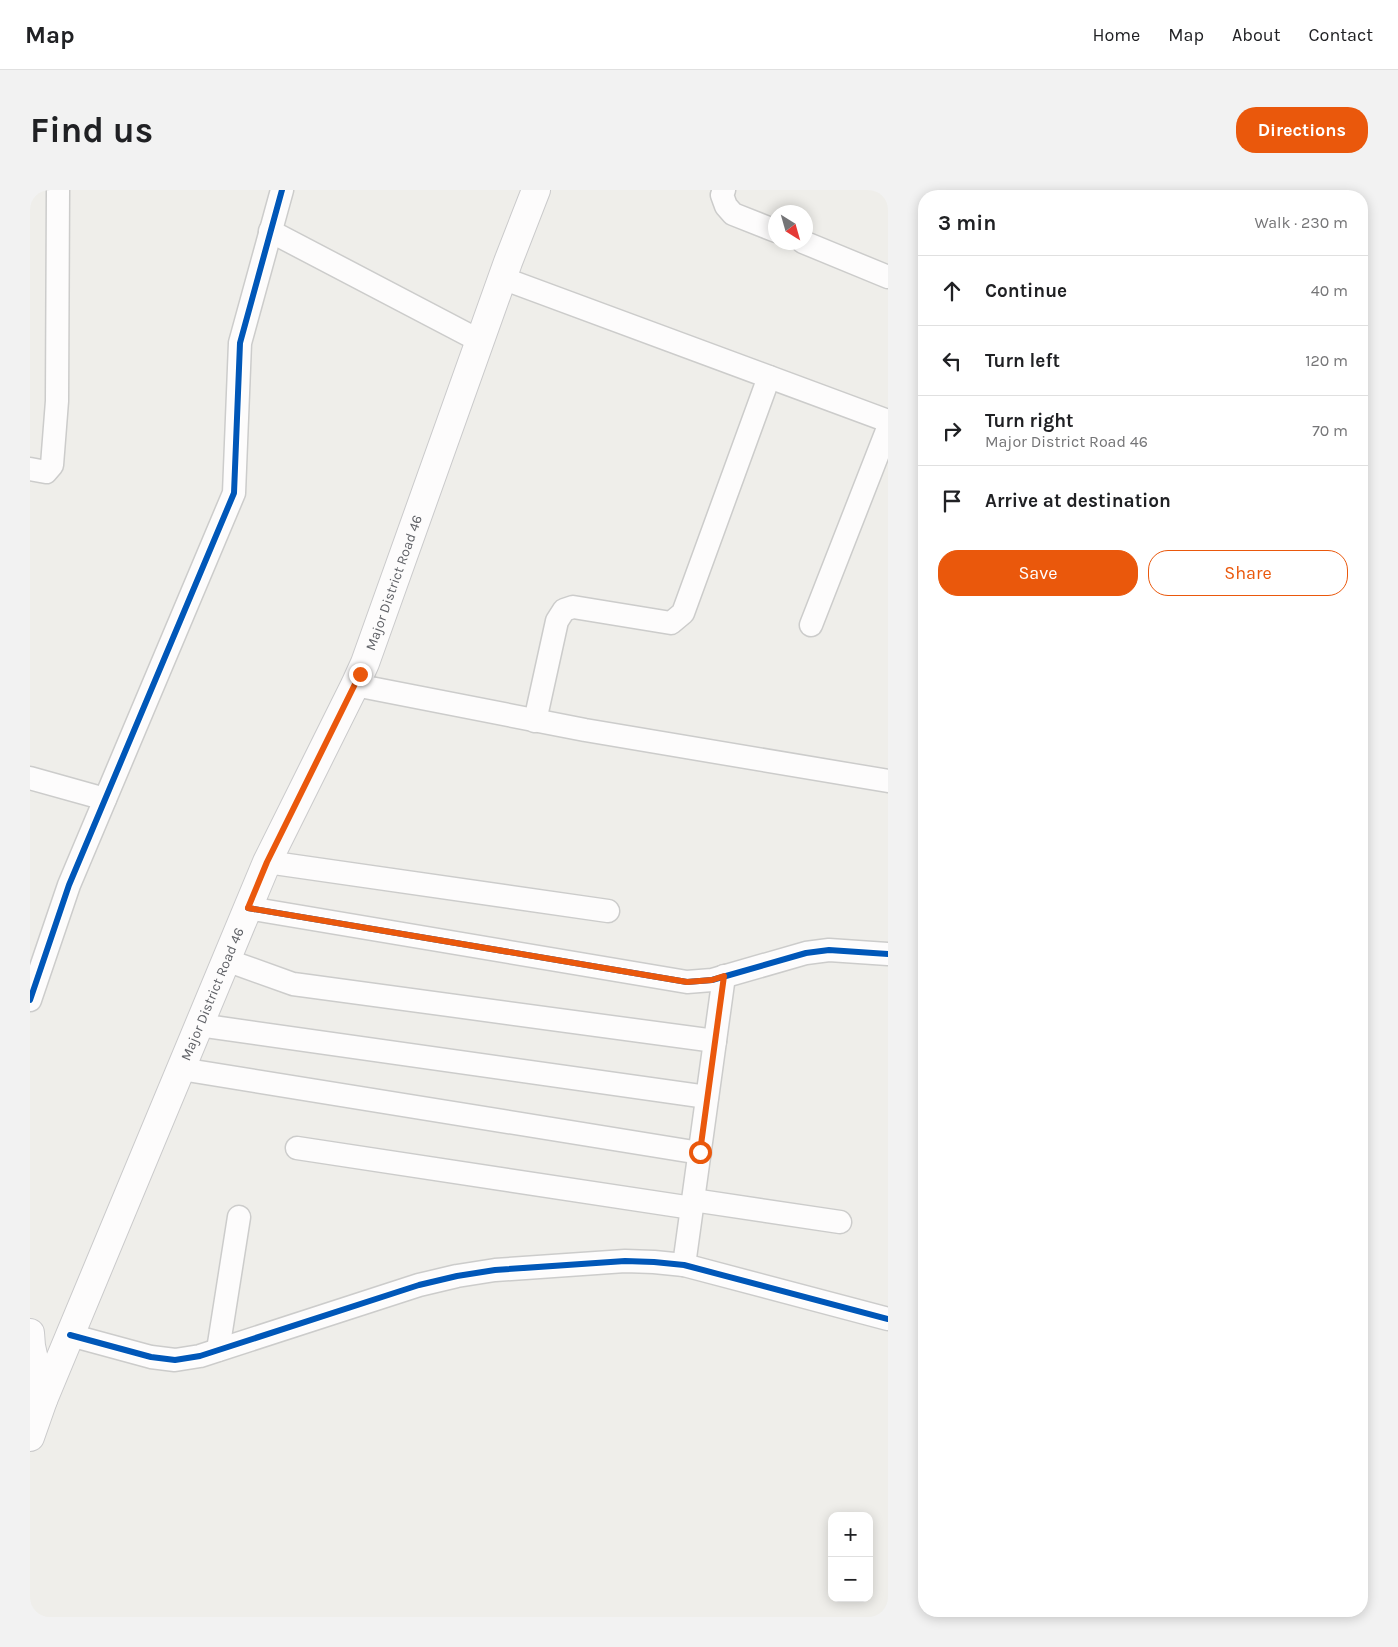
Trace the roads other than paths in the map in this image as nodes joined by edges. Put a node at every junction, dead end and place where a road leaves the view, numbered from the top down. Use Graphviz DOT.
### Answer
graph roads {
  1 [pos="58,190"];
  2 [pos="282,190"];
  3 [pos="536,190"];
  4 [pos="724,190"];
  5 [pos="768,228"];
  6 [pos="270,231"];
  7 [pos="813,246"];
  8 [pos="888,277"];
  9 [pos="502,278"];
  10 [pos="480,341"];
  11 [pos="769,377"];
  12 [pos="888,421"];
  13 [pos="888,428"];
  14 [pos="30,469"];
  15 [pos="811,625"];
  16 [pos="360,674"];
  17 [pos="535,721"];
  18 [pos="30,778"];
  19 [pos="888,781"];
  20 [pos="105,798"];
  21 [pos="267,862"];
  22 [pos="248,908"];
  23 [pos="608,911"];
  24 [pos="888,954"];
  25 [pos="226,960"];
  26 [pos="724,976"];
  27 [pos="30,1000"];
  28 [pos="199,1025"];
  29 [pos="715,1041"];
  30 [pos="181,1069"];
  31 [pos="707,1097"];
  32 [pos="297,1148"];
  33 [pos="700,1152"];
  34 [pos="693,1204"];
  35 [pos="238,1217"];
  36 [pos="840,1222"];
  37 [pos="684,1265"];
  38 [pos="888,1319"];
  39 [pos="30,1332"];
  40 [pos="70,1335"];
  41 [pos="218,1350"];
  42 [pos="43,1400"];
  43 [pos="30,1437"];
  1 -- 14 [label="street"];
  2 -- 6 [label="street"];
  3 -- 9 [label="main road, Major District Road 46"];
  4 -- 5 [label="street"];
  6 -- 10 [label="street"];
  6 -- 20 [label="street"];
  7 -- 8 [label="street"];
  9 -- 10 [label="main road, Major District Road 46"];
  9 -- 11 [label="street"];
  10 -- 16 [label="main road, Major District Road 46"];
  11 -- 12 [label="street"];
  11 -- 17 [label="street"];
  13 -- 15 [label="street"];
  16 -- 17 [label="street"];
  16 -- 21 [label="main road, Major District Road 46"];
  17 -- 19 [label="street"];
  18 -- 20 [label="street"];
  20 -- 27 [label="street"];
  21 -- 22 [label="main road, Major District Road 46"];
  21 -- 23 [label="street"];
  22 -- 25 [label="main road, Major District Road 46"];
  22 -- 26 [label="street"];
  24 -- 26 [label="street"];
  25 -- 28 [label="main road, Major District Road 46"];
  25 -- 29 [label="street"];
  26 -- 29 [label="street"];
  28 -- 30 [label="main road, Major District Road 46"];
  28 -- 31 [label="street"];
  29 -- 31 [label="street"];
  30 -- 33 [label="street"];
  30 -- 40 [label="main road, Major District Road 46"];
  31 -- 33 [label="street"];
  32 -- 34 [label="street"];
  33 -- 34 [label="street"];
  34 -- 36 [label="street"];
  34 -- 37 [label="street"];
  35 -- 41 [label="street"];
  37 -- 38 [label="street"];
  37 -- 41 [label="street"];
  39 -- 42 [label="main road"];
  40 -- 41 [label="street"];
  40 -- 42 [label="main road, Major District Road 46"];
  42 -- 43 [label="main road, Major District Road 46"];
}
